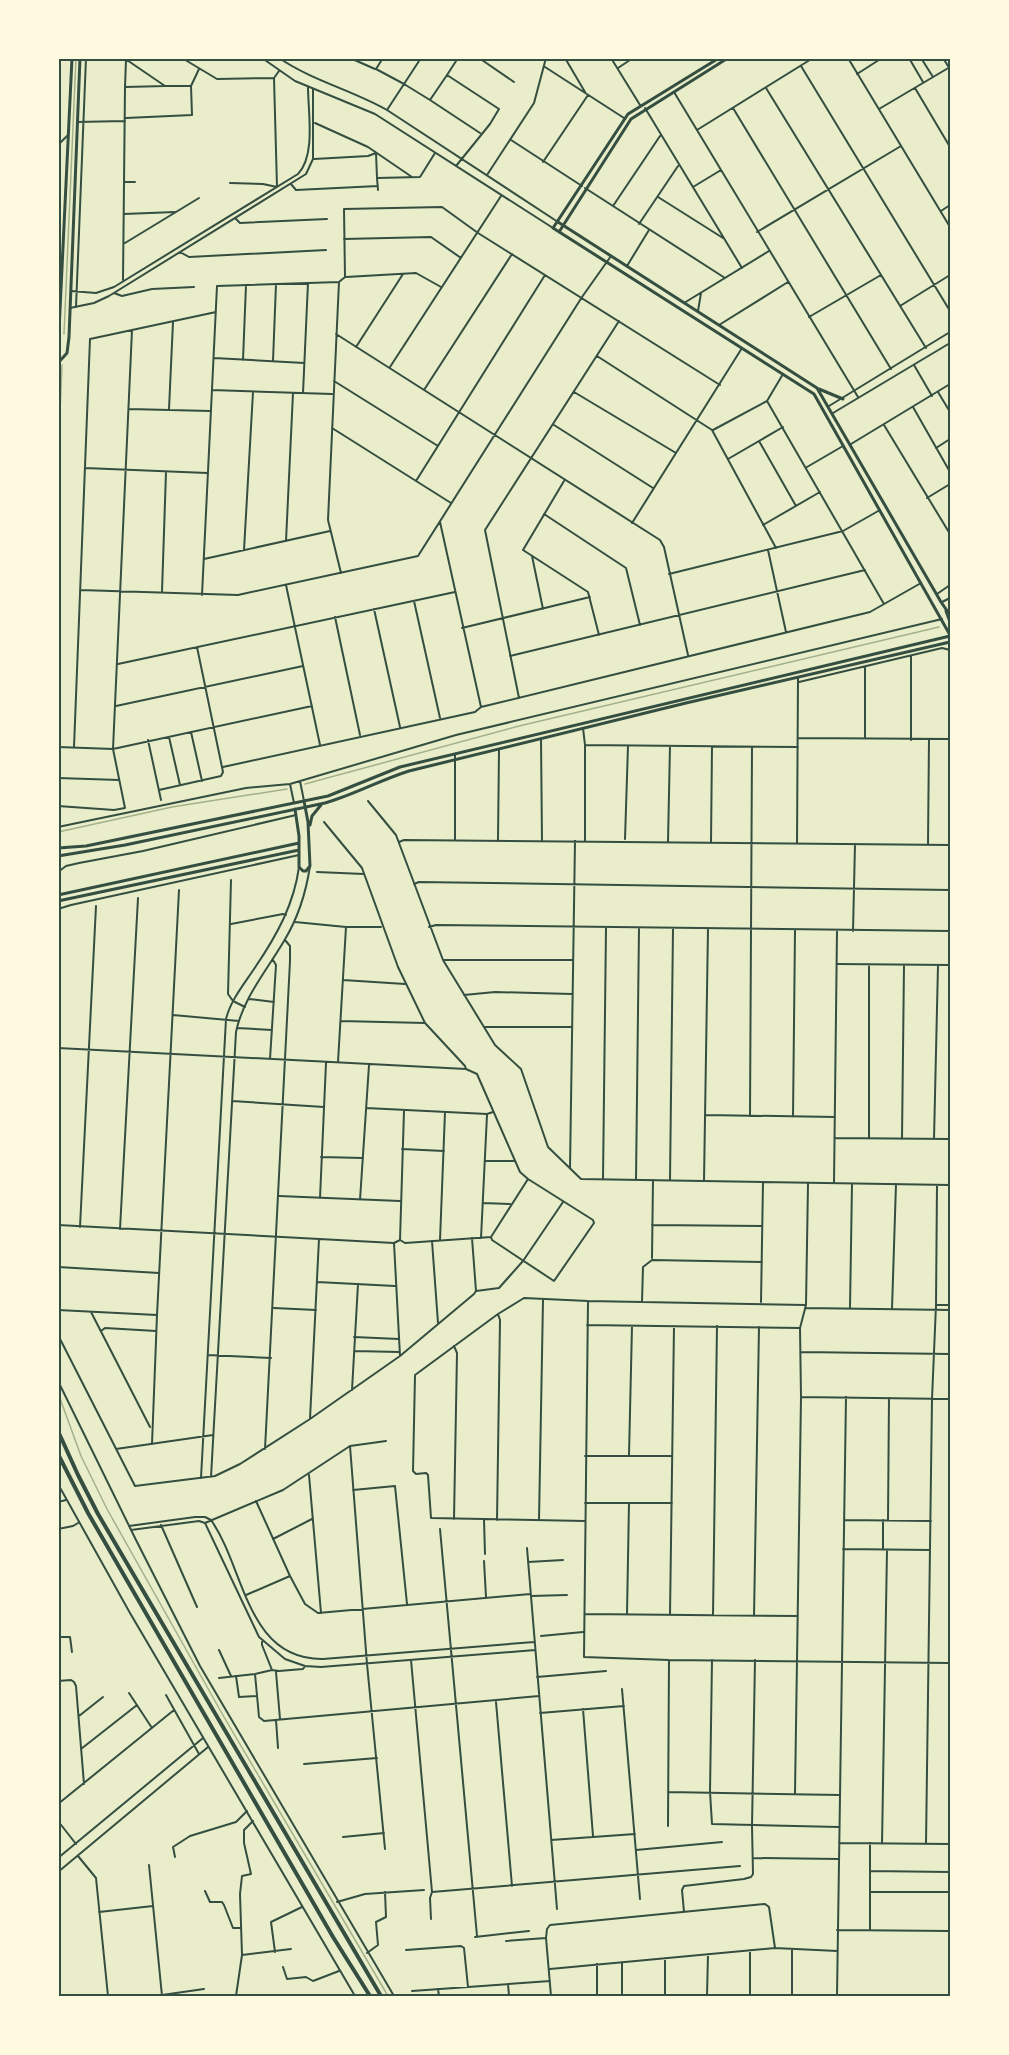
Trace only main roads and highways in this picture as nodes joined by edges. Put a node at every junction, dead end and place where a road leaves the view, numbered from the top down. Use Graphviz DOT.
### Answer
graph roads {
  1 [pos="72,58"];
  2 [pos="80,58"];
  3 [pos="719,58"];
  4 [pos="728,58"];
  5 [pos="73,127"];
  6 [pos="583,187"];
  7 [pos="558,222"];
  8 [pos="563,225"];
  9 [pos="559,232"];
  10 [pos="61,307"];
  11 [pos="699,312"];
  12 [pos="696,319"];
  13 [pos="59,345"];
  14 [pos="68,346"];
  15 [pos="58,352"];
  16 [pos="58,363"];
  17 [pos="817,388"];
  18 [pos="843,399"];
  19 [pos="945,609"];
  20 [pos="951,615"];
  21 [pos="951,622"];
  22 [pos="950,636"];
  23 [pos="951,642"];
  24 [pos="304,801"];
  25 [pos="294,803"];
  26 [pos="325,803"];
  27 [pos="305,808"];
  28 [pos="295,809"];
  29 [pos="309,832"];
  30 [pos="299,843"];
  31 [pos="58,848"];
  32 [pos="299,850"];
  33 [pos="58,856"];
  34 [pos="58,895"];
  35 [pos="58,901"];
  36 [pos="58,1431"];
  37 [pos="58,1454"];
  38 [pos="370,1996"];
  39 [pos="381,1996"];
  1 -- 5 [label="main road"];
  2 -- 5 [label="main road"];
  3 -- 6 [label="main road"];
  4 -- 6 [label="main road"];
  5 -- 10 [label="main road"];
  5 -- 14 [label="main road"];
  6 -- 7 [label="main road"];
  6 -- 8 [label="main road"];
  7 -- 8 [label="main road"];
  7 -- 9 [label="main road"];
  8 -- 9 [label="main road"];
  8 -- 11 [label="main road"];
  9 -- 12 [label="main road"];
  10 -- 13 [label="main road"];
  11 -- 12 [label="main road"];
  11 -- 17 [label="main road"];
  12 -- 22 [label="main road"];
  13 -- 14 [label="main road"];
  13 -- 15 [label="main road"];
  14 -- 16 [label="main road"];
  17 -- 18 [label="main road"];
  17 -- 19 [label="main road"];
  19 -- 20 [label="main road"];
  19 -- 21 [label="main road"];
  22 -- 24 [label="main road"];
  23 -- 26 [label="main road"];
  24 -- 25 [label="main road"];
  24 -- 27 [label="main road"];
  25 -- 28 [label="main road"];
  25 -- 31 [label="main road"];
  26 -- 27 [label="main road"];
  26 -- 29 [label="main road"];
  27 -- 28 [label="main road"];
  27 -- 29 [label="main road"];
  28 -- 30 [label="main road"];
  28 -- 33 [label="main road"];
  29 -- 32 [label="main road"];
  30 -- 32 [label="main road"];
  30 -- 34 [label="main road"];
  32 -- 35 [label="main road"];
  36 -- 39 [label="highway"];
  37 -- 38 [label="highway"];
}
